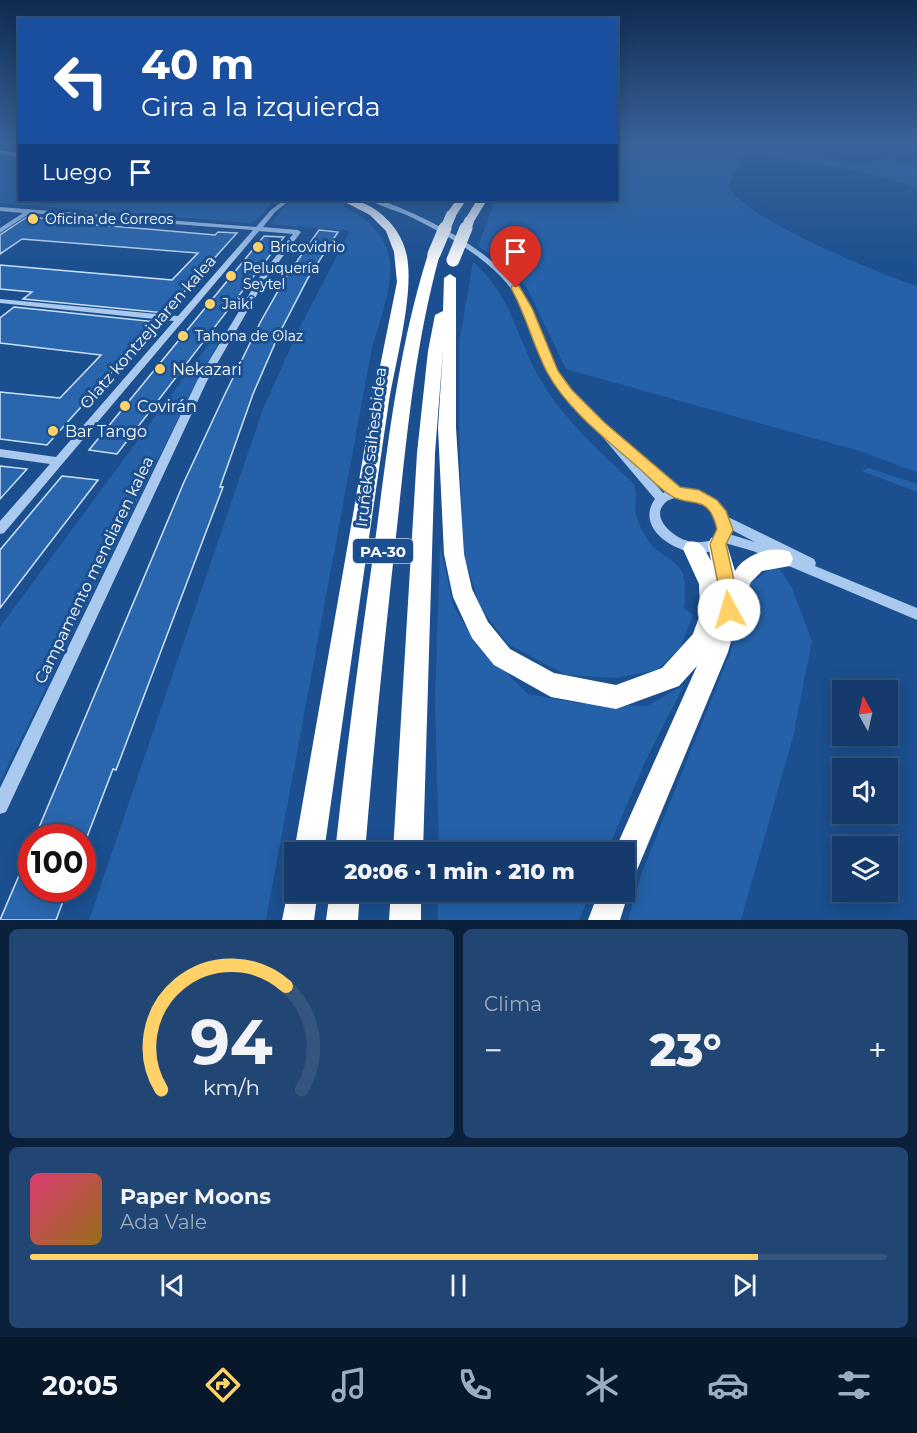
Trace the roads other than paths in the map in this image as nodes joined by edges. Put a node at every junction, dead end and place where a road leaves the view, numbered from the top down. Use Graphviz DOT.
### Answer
graph roads {
  1 [pos="278,201"];
  2 [pos="286,201"];
  3 [pos="348,201"];
  4 [pos="376,201"];
  5 [pos="460,201"];
  6 [pos="481,201"];
  7 [pos="0,209"];
  8 [pos="29,211"];
  9 [pos="273,211"];
  10 [pos="258,229"];
  11 [pos="0,231"];
  12 [pos="441,265"];
  13 [pos="0,301"];
  14 [pos="398,311"];
  15 [pos="181,319"];
  16 [pos="601,427"];
  17 [pos="0,453"];
  18 [pos="58,461"];
  19 [pos="676,492"];
  20 [pos="661,498"];
  21 [pos="0,529"];
  22 [pos="722,534"];
  23 [pos="693,549"];
  24 [pos="783,559"];
  25 [pos="858,589"];
  26 [pos="730,603"];
  27 [pos="917,614"];
  28 [pos="0,806"];
  29 [pos="311,842"];
  30 [pos="351,842"];
  31 [pos="408,842"];
  32 [pos="634,842"];
  33 [pos="301,902"];
  34 [pos="344,902"];
  35 [pos="406,902"];
  36 [pos="610,902"];
  37 [pos="298,920"];
  38 [pos="342,920"];
  39 [pos="405,920"];
  40 [pos="604,920"];
  1 -- 9 [label="street, Olatz kontzejuaren kalea"];
  2 -- 9 [label="street, Olatz kontzejuaren kalea"];
  3 -- 14 [label="highway"];
  4 -- 16 [label="street"];
  5 -- 12 [label="highway, Iruñeko saihesbidea / PA-30, bridge"];
  6 -- 12 [label="highway, Iruñeko saihesbidea / PA-30, bridge"];
  7 -- 8 [label="street"];
  8 -- 10 [label="street"];
  8 -- 11 [label="street"];
  9 -- 10 [label="street, Olatz kontzejuaren kalea"];
  10 -- 15 [label="street, Olatz kontzejuaren kalea"];
  10 -- 28 [label="street, Campamento mendiaren kalea"];
  12 -- 14 [label="highway"];
  12 -- 23 [label="highway"];
  12 -- 30 [label="highway, Iruñeko saihesbidea / PA-30"];
  12 -- 31 [label="highway, Iruñeko saihesbidea / PA-30"];
  13 -- 15 [label="street"];
  14 -- 29 [label="highway"];
  15 -- 18 [label="street, Olatz kontzejuaren kalea"];
  16 -- 19 [label="street"];
  16 -- 20 [label="street"];
  17 -- 18 [label="street"];
  18 -- 21 [label="street, Olatz kontzejuaren kalea"];
  19 -- 20 [label="street"];
  19 -- 22 [label="street"];
  20 -- 23 [label="street"];
  22 -- 23 [label="street"];
  22 -- 24 [label="street"];
  22 -- 25 [label="street"];
  22 -- 26 [label="highway"];
  24 -- 25 [label="street"];
  24 -- 26 [label="highway"];
  25 -- 27 [label="street"];
  26 -- 32 [label="highway"];
  33 -- 37 [label="highway"];
  34 -- 38 [label="highway"];
  35 -- 39 [label="highway"];
  36 -- 40 [label="highway"];
}
